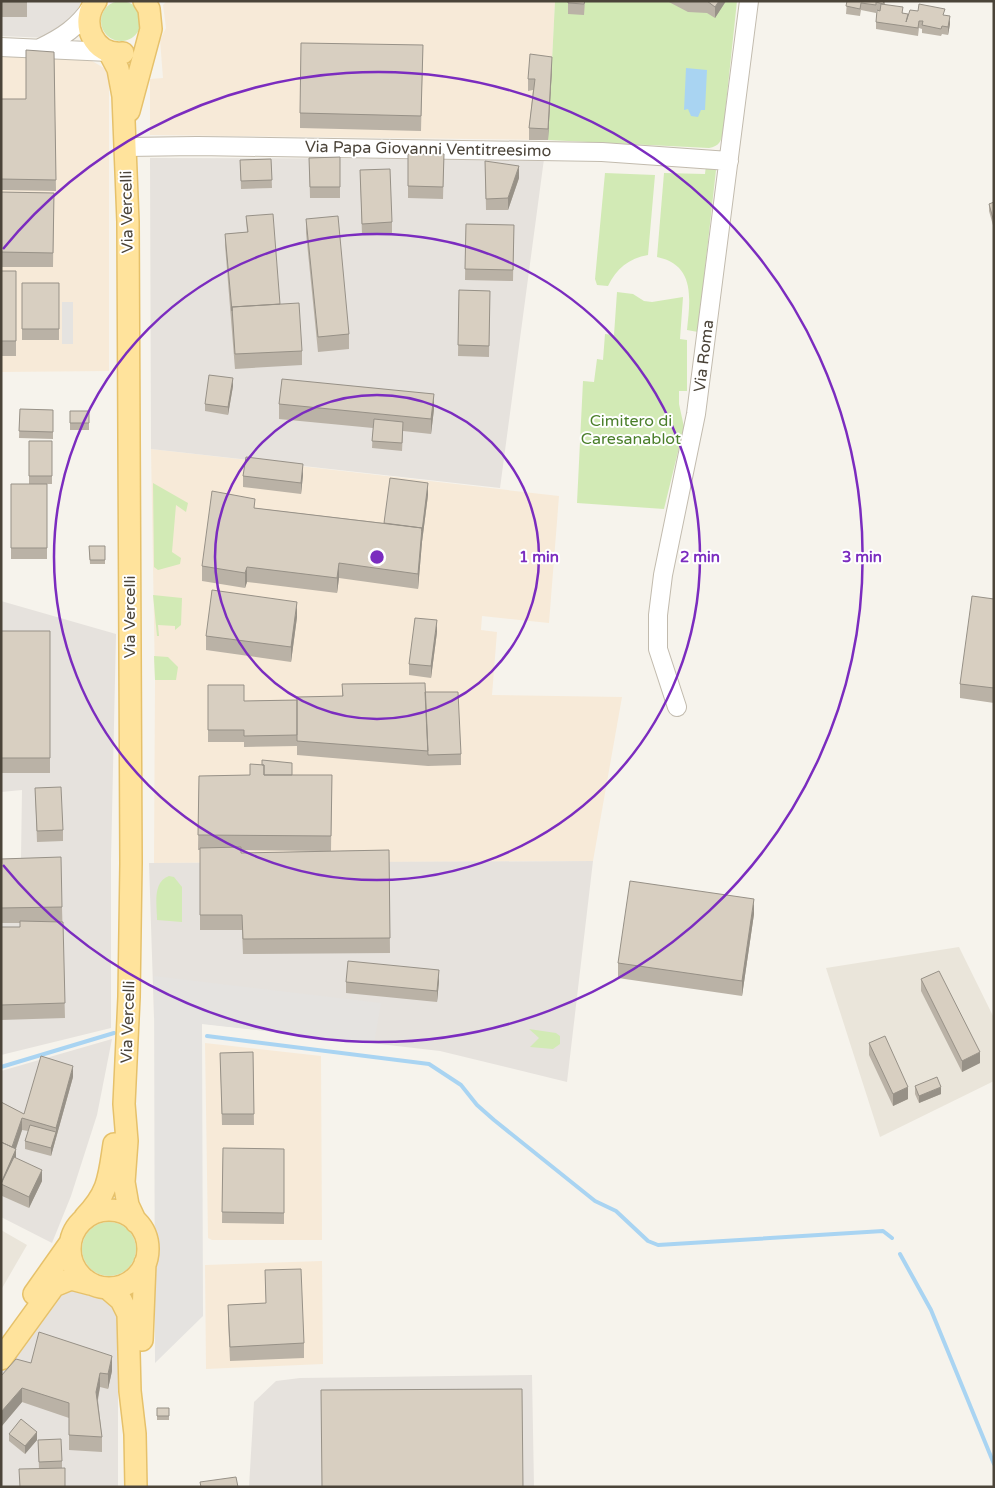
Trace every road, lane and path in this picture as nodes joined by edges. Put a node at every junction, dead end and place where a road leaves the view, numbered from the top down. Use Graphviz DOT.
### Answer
graph roads {
  1 [pos="750,1"];
  2 [pos="145,2"];
  3 [pos="94,4"];
  4 [pos="148,38"];
  5 [pos="1,48"];
  6 [pos="38,50"];
  7 [pos="109,52"];
  8 [pos="126,139"];
  9 [pos="729,161"];
  10 [pos="677,707"];
  11 [pos="124,1104"];
  12 [pos="83,1220"];
  13 [pos="136,1222"];
  14 [pos="70,1243"];
  15 [pos="145,1263"];
  16 [pos="99,1286"];
  17 [pos="1,1338"];
  18 [pos="1,1359"];
  19 [pos="136,1434"];
  20 [pos="136,1487"];
  1 -- 9 [label="street, Via Roma"];
  2 -- 4 [label="main road, Via Vercelli"];
  3 -- 6 [label="street"];
  3 -- 7 [label="main road, Via Vercelli"];
  4 -- 7 [label="main road"];
  4 -- 8 [label="main road, Via Vercelli"];
  5 -- 6 [label="street"];
  6 -- 7 [label="street"];
  7 -- 8 [label="main road, Via Vercelli"];
  8 -- 9 [label="street, Via Papa Giovanni Ventitreesimo"];
  8 -- 11 [label="main road, Via Vercelli"];
  9 -- 10 [label="street, Via Roma"];
  11 -- 12 [label="main road, Via Vercelli"];
  11 -- 13 [label="main road, Via Vercelli"];
  12 -- 13 [label="main road"];
  12 -- 14 [label="main road"];
  13 -- 15 [label="main road"];
  14 -- 16 [label="main road"];
  14 -- 17 [label="main road"];
  15 -- 16 [label="main road"];
  15 -- 19 [label="main road"];
  16 -- 18 [label="main road"];
  16 -- 19 [label="main road"];
  19 -- 20 [label="main road"];
}
